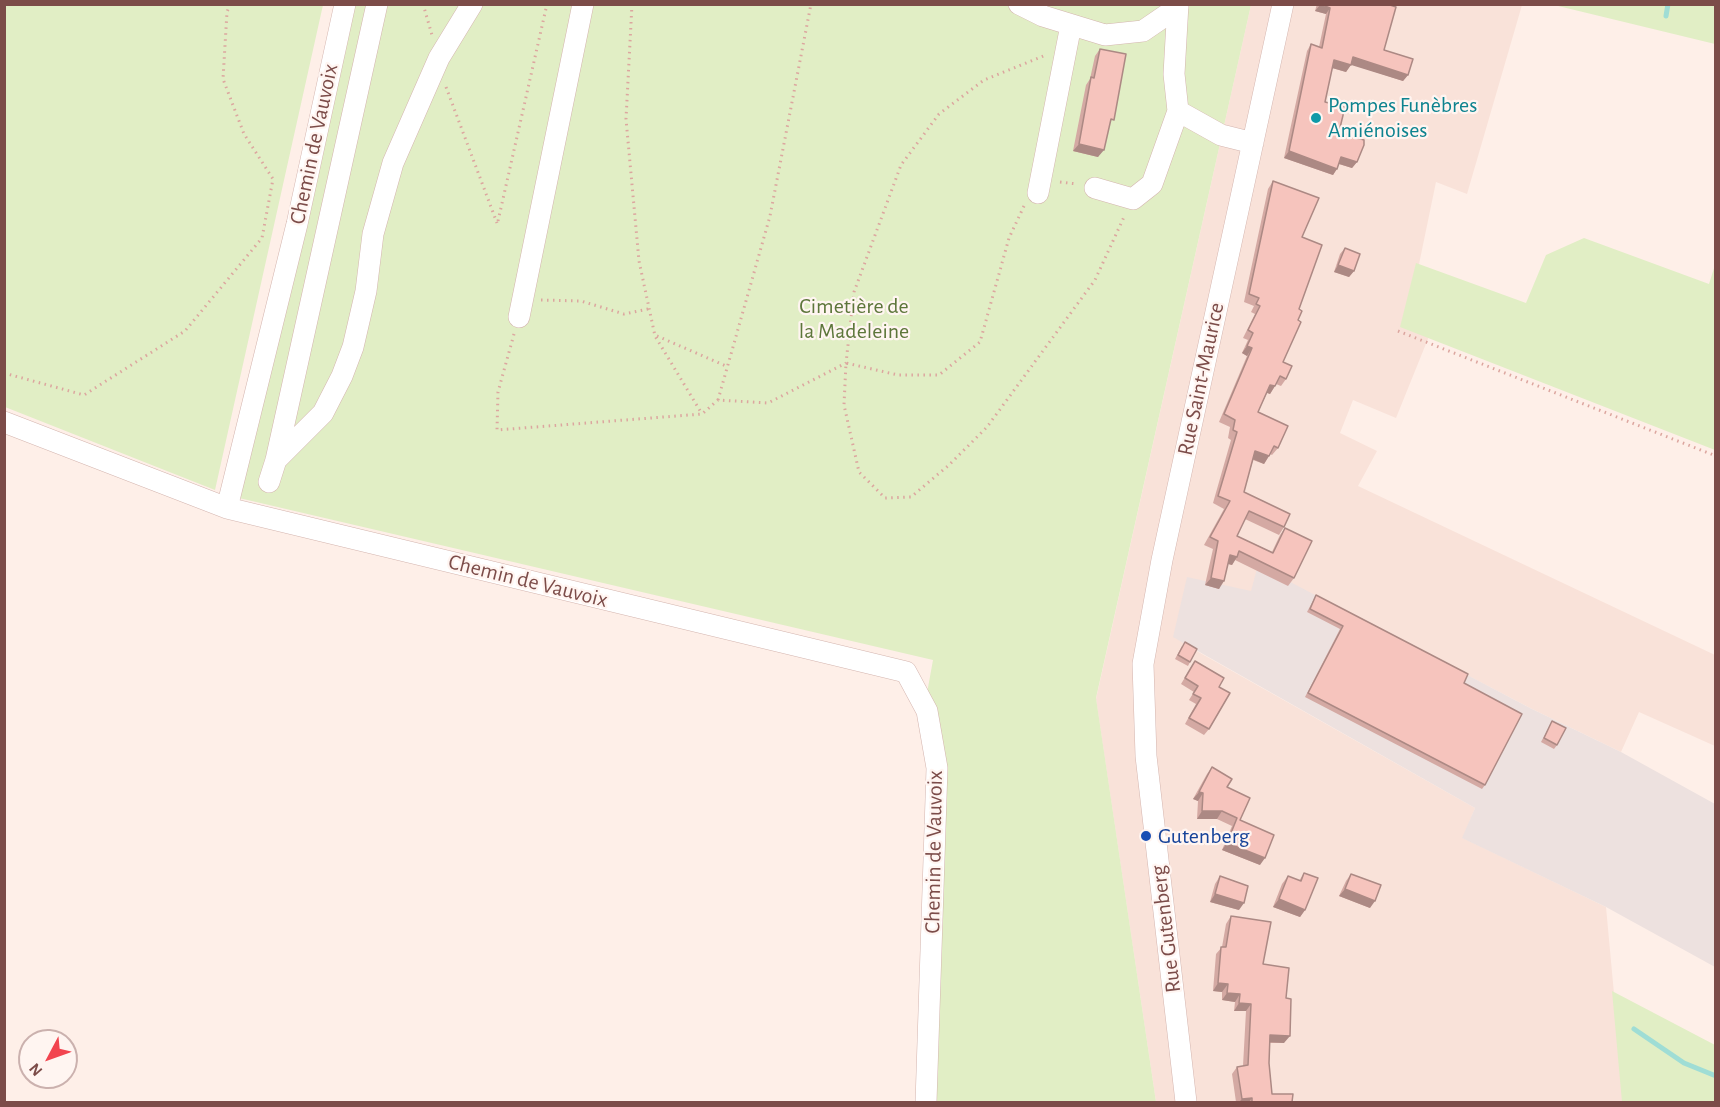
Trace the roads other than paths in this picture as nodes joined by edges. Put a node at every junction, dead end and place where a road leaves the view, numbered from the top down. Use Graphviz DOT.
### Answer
graph roads {
  1 [pos="345,4"];
  2 [pos="377,4"];
  3 [pos="471,4"];
  4 [pos="583,4"];
  5 [pos="1019,4"];
  6 [pos="1283,4"];
  7 [pos="1178,6"];
  8 [pos="1071,25"];
  9 [pos="1178,111"];
  10 [pos="1253,143"];
  11 [pos="1095,188"];
  12 [pos="1038,193"];
  13 [pos="519,317"];
  14 [pos="4,422"];
  15 [pos="276,460"];
  16 [pos="269,482"];
  17 [pos="227,508"];
  18 [pos="1146,756"];
  19 [pos="926,1102"];
  20 [pos="1186,1102"];
  1 -- 17 [label="street, Chemin de Vauvoix"];
  2 -- 15 [label="street"];
  3 -- 15 [label="street"];
  4 -- 13 [label="street"];
  5 -- 8 [label="street"];
  6 -- 10 [label="street, Rue Saint-Maurice"];
  7 -- 8 [label="street"];
  7 -- 9 [label="street"];
  8 -- 12 [label="street"];
  9 -- 10 [label="street"];
  9 -- 11 [label="street"];
  10 -- 18 [label="street, Rue Saint-Maurice"];
  14 -- 17 [label="street"];
  15 -- 16 [label="street"];
  17 -- 19 [label="street, Chemin de Vauvoix"];
  18 -- 20 [label="street, Rue Gutenberg"];
}
